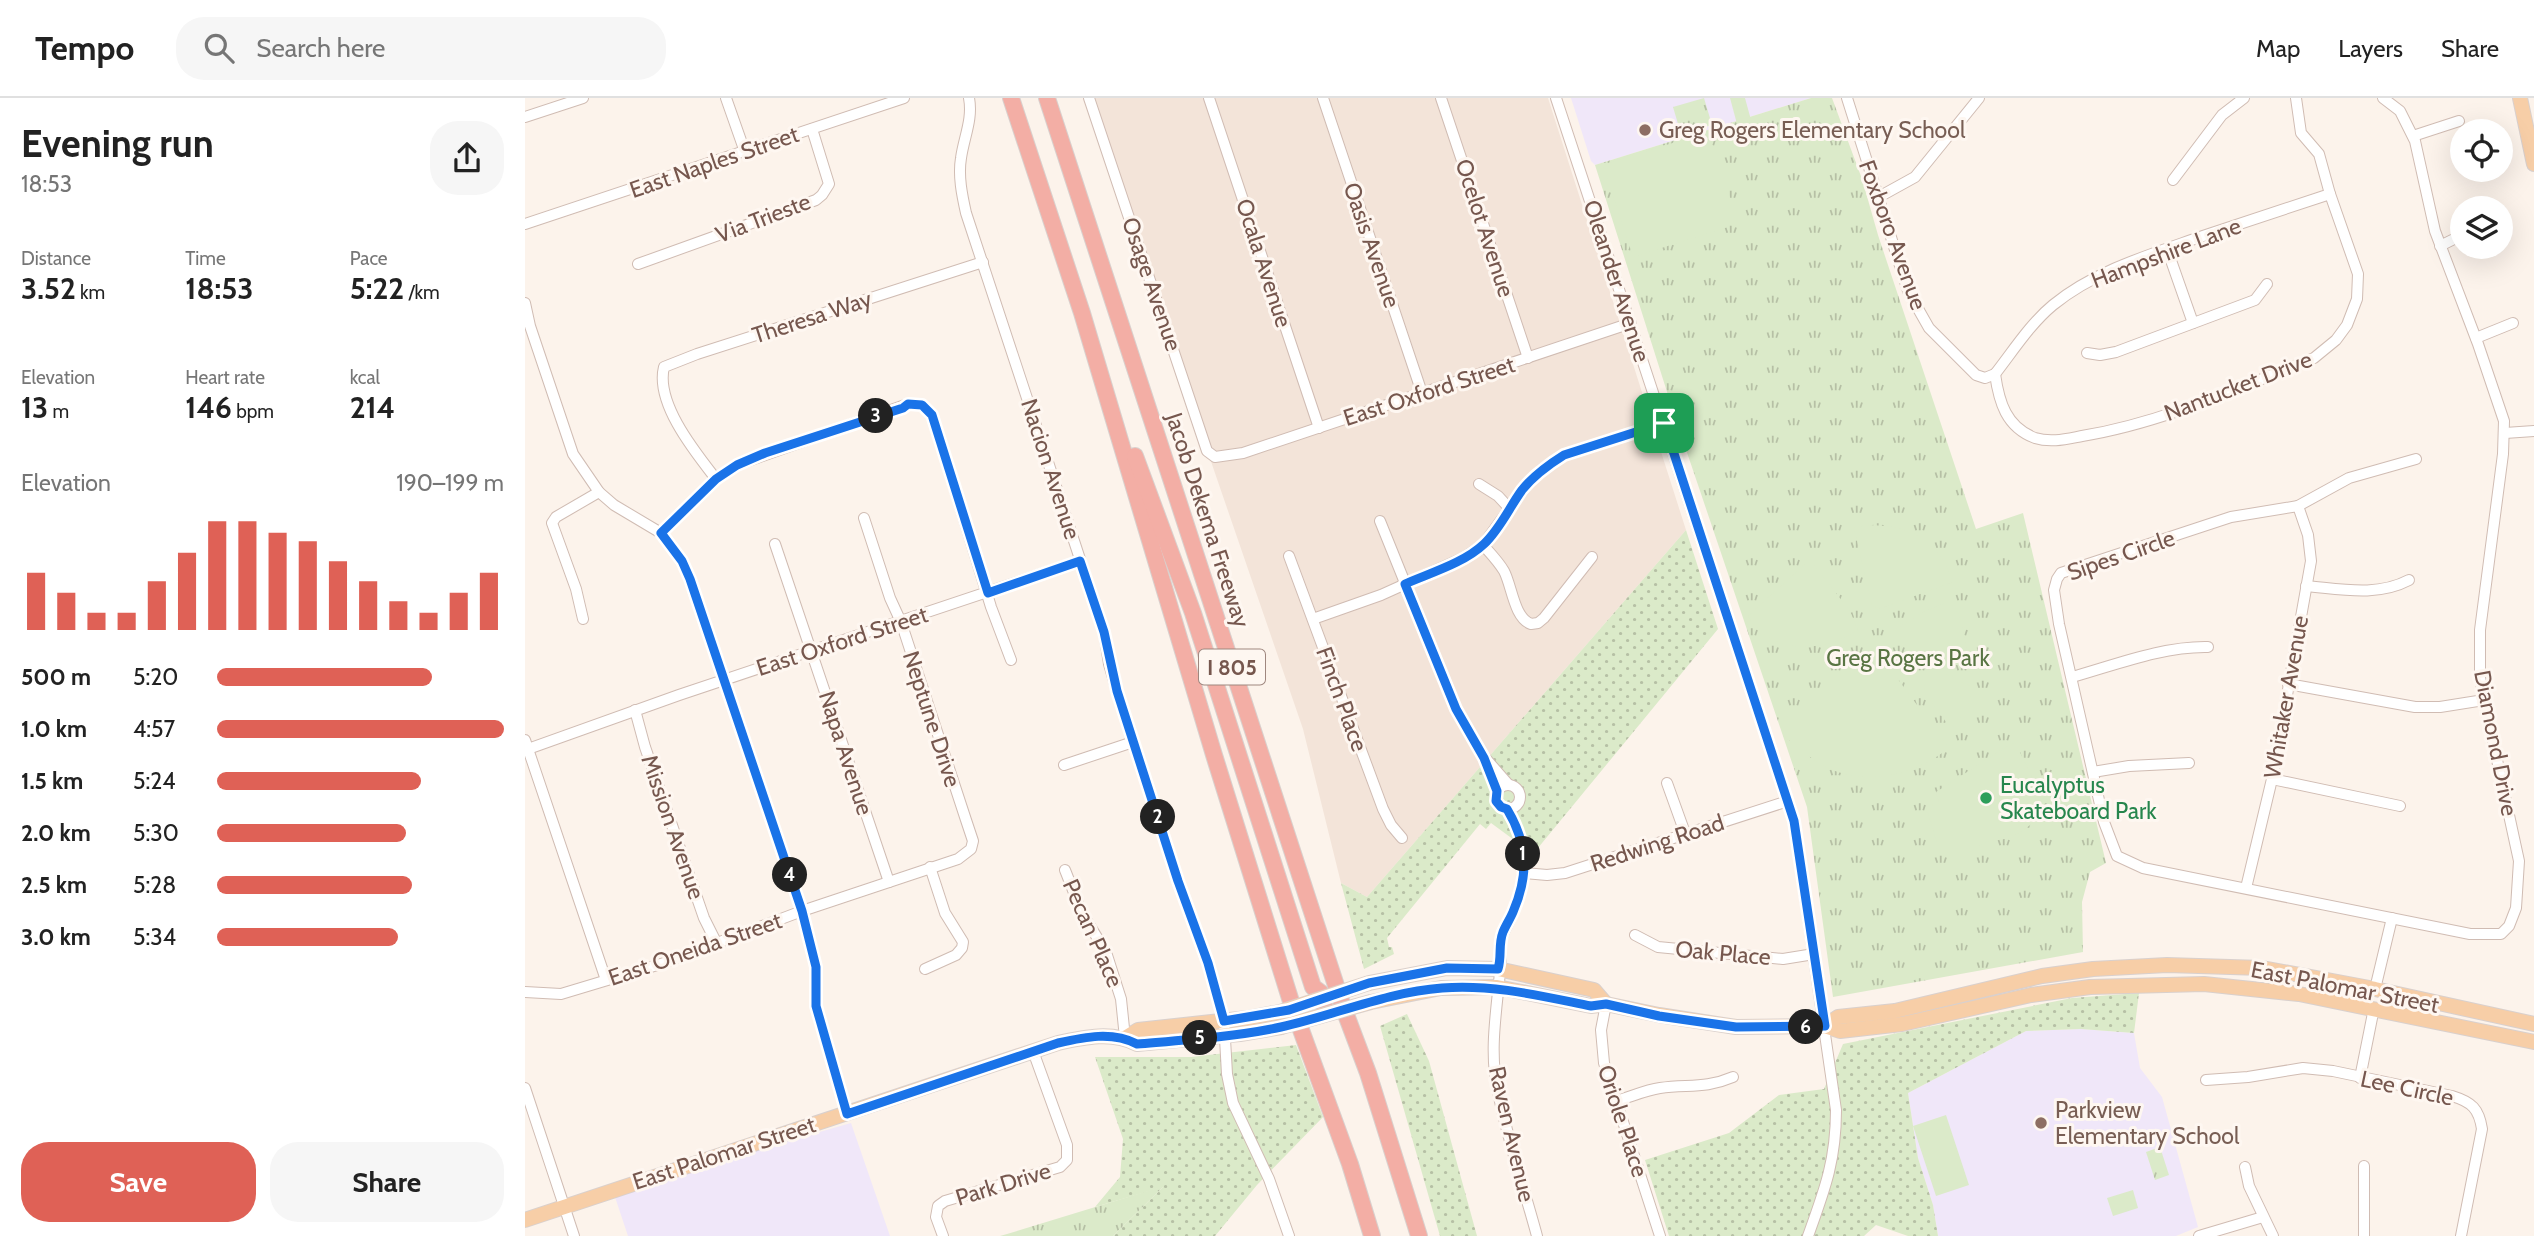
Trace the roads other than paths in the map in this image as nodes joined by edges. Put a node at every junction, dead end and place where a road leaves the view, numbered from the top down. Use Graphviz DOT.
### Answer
graph roads {
  1 [pos="583,98"];
  2 [pos="726,98"];
  3 [pos="904,98"];
  4 [pos="969,98"];
  5 [pos="1011,98"];
  6 [pos="1047,98"];
  7 [pos="1089,98"];
  8 [pos="1209,98"];
  9 [pos="1323,98"];
  10 [pos="1441,98"];
  11 [pos="1556,98"];
  12 [pos="1847,98"];
  13 [pos="1979,98"];
  14 [pos="2244,98"];
  15 [pos="2296,98"];
  16 [pos="2383,98"];
  17 [pos="2520,98"];
  18 [pos="525,117"];
  19 [pos="2450,124"];
  20 [pos="811,129"];
  21 [pos="2413,136"];
  22 [pos="745,152"];
  23 [pos="2534,164"];
  24 [pos="2173,180"];
  25 [pos="2330,194"];
  26 [pos="1877,198"];
  27 [pos="525,224"];
  28 [pos="2450,241"];
  29 [pos="2440,246"];
  30 [pos="2167,248"];
  31 [pos="983,262"];
  32 [pos="638,264"];
  33 [pos="2267,284"];
  34 [pos="525,303"];
  35 [pos="1082,313"];
  36 [pos="1632,323"];
  37 [pos="2193,323"];
  38 [pos="2513,323"];
  39 [pos="2476,338"];
  40 [pos="2087,353"];
  41 [pos="1528,358"];
  42 [pos="1995,374"];
  43 [pos="1422,393"];
  44 [pos="1664,423"];
  45 [pos="1319,428"];
  46 [pos="2534,431"];
  47 [pos="2505,433"];
  48 [pos="1226,456"];
  49 [pos="2416,459"];
  50 [pos="716,479"];
  51 [pos="1479,484"];
  52 [pos="599,492"];
  53 [pos="2298,506"];
  54 [pos="1510,509"];
  55 [pos="864,518"];
  56 [pos="1380,521"];
  57 [pos="661,533"];
  58 [pos="775,544"];
  59 [pos="1483,545"];
  60 [pos="1289,556"];
  61 [pos="1592,557"];
  62 [pos="1080,561"];
  63 [pos="2409,580"];
  64 [pos="1405,584"];
  65 [pos="2306,586"];
  66 [pos="988,593"];
  67 [pos="583,619"];
  68 [pos="1313,619"];
  69 [pos="901,622"];
  70 [pos="2208,647"];
  71 [pos="811,650"];
  72 [pos="1011,660"];
  73 [pos="2072,677"];
  74 [pos="724,680"];
  75 [pos="2288,684"];
  76 [pos="2484,700"];
  77 [pos="635,710"];
  78 [pos="1133,742"];
  79 [pos="526,746"];
  80 [pos="1484,758"];
  81 [pos="2189,763"];
  82 [pos="1064,765"];
  83 [pos="2093,772"];
  84 [pos="2272,779"];
  85 [pos="1667,783"];
  86 [pos="1508,784"];
  87 [pos="1497,791"];
  88 [pos="1788,801"];
  89 [pos="1519,803"];
  90 [pos="2400,806"];
  91 [pos="1507,809"];
  92 [pos="1518,827"];
  93 [pos="1685,832"];
  94 [pos="1402,838"];
  95 [pos="973,841"];
  96 [pos="2117,856"];
  97 [pos="930,867"];
  98 [pos="1065,870"];
  99 [pos="1524,873"];
  100 [pos="1286,881"];
  101 [pos="888,882"];
  102 [pos="2246,888"];
  103 [pos="802,911"];
  104 [pos="2392,918"];
  105 [pos="1635,935"];
  106 [pos="716,942"];
  107 [pos="1814,954"];
  108 [pos="2110,968"];
  109 [pos="925,969"];
  110 [pos="1498,969"];
  111 [pos="606,980"];
  112 [pos="1497,987"];
  113 [pos="2094,987"];
  114 [pos="2375,989"];
  115 [pos="525,992"];
  116 [pos="2414,999"];
  117 [pos="2330,1001"];
  118 [pos="1323,1002"];
  119 [pos="1606,1004"];
  120 [pos="2374,1009"];
  121 [pos="2534,1024"];
  122 [pos="1825,1026"];
  123 [pos="1224,1028"];
  124 [pos="1125,1038"];
  125 [pos="2534,1042"];
  126 [pos="1033,1051"];
  127 [pos="1733,1077"];
  128 [pos="2360,1078"];
  129 [pos="2206,1080"];
  130 [pos="526,1095"];
  131 [pos="1616,1101"];
  132 [pos="847,1114"];
  133 [pos="2364,1166"];
  134 [pos="2245,1167"];
  135 [pos="565,1207"];
  136 [pos="2263,1217"];
  137 [pos="525,1220"];
  138 [pos="574,1236"];
  139 [pos="943,1236"];
  140 [pos="1289,1236"];
  141 [pos="1372,1236"];
  142 [pos="1419,1236"];
  143 [pos="1537,1236"];
  144 [pos="1660,1236"];
  145 [pos="1808,1236"];
  146 [pos="2199,1236"];
  147 [pos="2273,1236"];
  148 [pos="2364,1236"];
  149 [pos="2461,1236"];
  1 -- 18 [label="street"];
  2 -- 22 [label="street"];
  3 -- 20 [label="street, East Naples Street"];
  4 -- 31 [label="street, Nacion Avenue"];
  5 -- 35 [label="highway, I 805"];
  6 -- 100 [label="highway"];
  6 -- 142 [label="highway, Jacob Dekema Freeway / I 805"];
  7 -- 48 [label="street, Osage Avenue"];
  8 -- 45 [label="street, Ocala Avenue"];
  9 -- 43 [label="street, Oasis Avenue"];
  10 -- 41 [label="street, Ocelot Avenue"];
  11 -- 36 [label="street, Oleander Avenue"];
  12 -- 26 [label="street, Foxboro Avenue"];
  13 -- 26 [label="street"];
  14 -- 24 [label="street"];
  15 -- 25 [label="street, Nantucket Drive"];
  16 -- 21 [label="street, Diamond Drive"];
  17 -- 23 [label="main road"];
  19 -- 21 [label="street"];
  20 -- 22 [label="street, East Naples Street"];
  20 -- 32 [label="street, Via Trieste"];
  21 -- 29 [label="street, Diamond Drive"];
  22 -- 27 [label="street, East Naples Street"];
  25 -- 30 [label="street, Hampshire Lane"];
  25 -- 42 [label="street, Nantucket Drive"];
  26 -- 42 [label="street, Foxboro Avenue"];
  28 -- 29 [label="street"];
  29 -- 39 [label="street, Diamond Drive"];
  30 -- 37 [label="street"];
  30 -- 42 [label="street, Hampshire Lane"];
  31 -- 50 [label="street, Theresa Way"];
  31 -- 62 [label="street, Nacion Avenue"];
  33 -- 37 [label="street"];
  34 -- 52 [label="street"];
  35 -- 100 [label="highway"];
  35 -- 141 [label="highway, I 805"];
  36 -- 41 [label="street, East Oxford Street"];
  36 -- 44 [label="street, Oleander Avenue"];
  37 -- 40 [label="street"];
  38 -- 39 [label="street"];
  39 -- 47 [label="street, Diamond Drive"];
  41 -- 43 [label="street, East Oxford Street"];
  43 -- 45 [label="street, East Oxford Street"];
  44 -- 54 [label="street"];
  44 -- 88 [label="street, Oleander Avenue"];
  45 -- 48 [label="street, East Oxford Street"];
  46 -- 47 [label="street"];
  47 -- 76 [label="street, Diamond Drive"];
  49 -- 53 [label="street, Sipes Circle"];
  50 -- 57 [label="street"];
  50 -- 66 [label="street"];
  51 -- 54 [label="street"];
  52 -- 57 [label="street"];
  52 -- 67 [label="street"];
  53 -- 65 [label="street, Whitaker Avenue"];
  53 -- 73 [label="street, Sipes Circle"];
  54 -- 59 [label="street"];
  55 -- 69 [label="street, Neptune Drive"];
  56 -- 64 [label="street"];
  57 -- 74 [label="street"];
  58 -- 71 [label="street, Napa Avenue"];
  59 -- 61 [label="street"];
  59 -- 64 [label="street"];
  60 -- 68 [label="street, Finch Place"];
  62 -- 66 [label="street, East Oxford Street"];
  62 -- 78 [label="street, Nacion Avenue"];
  63 -- 65 [label="street"];
  64 -- 68 [label="street"];
  64 -- 80 [label="street"];
  65 -- 75 [label="street, Whitaker Avenue"];
  66 -- 69 [label="street, East Oxford Street"];
  66 -- 72 [label="street"];
  68 -- 94 [label="street, Finch Place"];
  69 -- 71 [label="street, East Oxford Street"];
  69 -- 95 [label="street, Neptune Drive"];
  70 -- 73 [label="street"];
  71 -- 74 [label="street, East Oxford Street"];
  71 -- 101 [label="street, Napa Avenue"];
  73 -- 83 [label="street, Sipes Circle"];
  74 -- 77 [label="street, East Oxford Street"];
  74 -- 103 [label="street"];
  75 -- 76 [label="street"];
  75 -- 84 [label="street, Whitaker Avenue"];
  76 -- 104 [label="street, Diamond Drive"];
  77 -- 79 [label="street, East Oxford Street"];
  77 -- 106 [label="street, Mission Avenue"];
  78 -- 82 [label="street"];
  78 -- 123 [label="street, Nacion Avenue"];
  79 -- 111 [label="street"];
  80 -- 86 [label="street"];
  80 -- 87 [label="street"];
  81 -- 83 [label="street"];
  83 -- 96 [label="street, Sipes Circle"];
  84 -- 90 [label="street"];
  84 -- 102 [label="street, Whitaker Avenue"];
  85 -- 93 [label="street"];
  86 -- 87 [label="street"];
  86 -- 89 [label="street"];
  87 -- 91 [label="street"];
  88 -- 93 [label="street, Redwing Road"];
  88 -- 107 [label="street, Oleander Avenue"];
  89 -- 91 [label="street"];
  89 -- 92 [label="street, Raven Avenue"];
  91 -- 92 [label="street, Raven Avenue"];
  92 -- 99 [label="street, Raven Avenue"];
  93 -- 99 [label="street, Redwing Road"];
  95 -- 97 [label="street, East Oneida Street"];
  96 -- 102 [label="street, Diamond Drive"];
  97 -- 101 [label="street, East Oneida Street"];
  97 -- 109 [label="street"];
  98 -- 124 [label="street, Pecan Place"];
  99 -- 110 [label="street, Raven Avenue"];
  100 -- 118 [label="highway"];
  101 -- 103 [label="street, East Oneida Street"];
  102 -- 104 [label="street, Diamond Drive"];
  103 -- 106 [label="street, East Oneida Street"];
  103 -- 132 [label="street"];
  104 -- 114 [label="street"];
  105 -- 107 [label="street, Oak Place"];
  106 -- 111 [label="street, East Oneida Street"];
  107 -- 122 [label="street, Oleander Avenue"];
  108 -- 113 [label="main road"];
  108 -- 114 [label="main road, East Palomar Street"];
  108 -- 122 [label="main road, East Palomar Street"];
  110 -- 112 [label="street, Raven Avenue"];
  110 -- 118 [label="main road, East Palomar Street, bridge"];
  110 -- 119 [label="main road, East Palomar Street"];
  111 -- 115 [label="street, East Oneida Street"];
  112 -- 118 [label="main road, East Palomar Street, bridge"];
  112 -- 119 [label="main road, East Palomar Street"];
  112 -- 143 [label="street, Raven Avenue"];
  113 -- 117 [label="main road, East Palomar Street"];
  113 -- 122 [label="main road, East Palomar Street"];
  114 -- 116 [label="main road, East Palomar Street"];
  114 -- 117 [label="main road"];
  116 -- 120 [label="main road"];
  116 -- 121 [label="main road, East Palomar Street"];
  117 -- 120 [label="main road, East Palomar Street"];
  118 -- 123 [label="main road, East Palomar Street, bridge"];
  119 -- 122 [label="main road, East Palomar Street"];
  119 -- 131 [label="street, Oriole Place"];
  120 -- 125 [label="main road, East Palomar Street"];
  120 -- 128 [label="street"];
  122 -- 145 [label="street, Oleander Avenue"];
  123 -- 124 [label="main road, East Palomar Street"];
  123 -- 140 [label="street, Nacion Avenue"];
  124 -- 126 [label="main road, East Palomar Street"];
  126 -- 132 [label="main road, East Palomar Street"];
  126 -- 139 [label="street, Park Drive"];
  127 -- 131 [label="street"];
  128 -- 129 [label="street, Lee Circle"];
  128 -- 149 [label="street, Lee Circle"];
  130 -- 135 [label="street"];
  131 -- 144 [label="street, Oriole Place"];
  132 -- 135 [label="main road, East Palomar Street"];
  133 -- 148 [label="street"];
  134 -- 136 [label="street"];
  135 -- 137 [label="main road, East Palomar Street"];
  135 -- 138 [label="street"];
  136 -- 146 [label="street"];
  136 -- 147 [label="street"];
}
